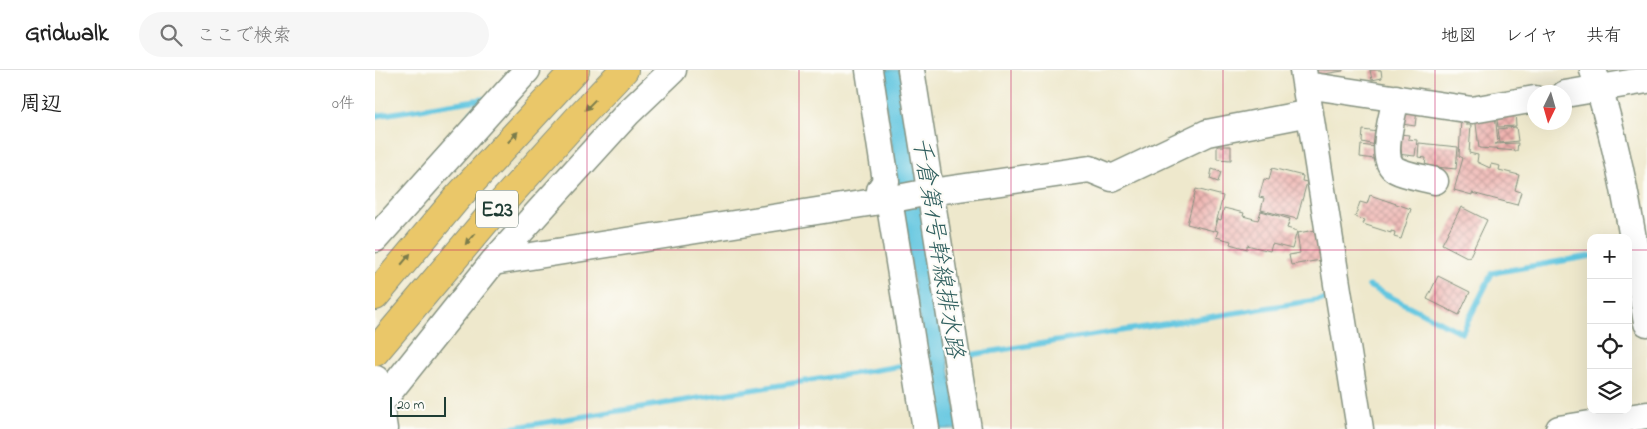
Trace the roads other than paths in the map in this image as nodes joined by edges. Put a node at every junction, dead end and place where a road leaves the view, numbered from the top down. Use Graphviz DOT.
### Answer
graph roads {
  1 [pos="527,70"];
  2 [pos="575,70"];
  3 [pos="624,70"];
  4 [pos="673,70"];
  5 [pos="869,70"];
  6 [pos="911,70"];
  7 [pos="1304,77"];
  8 [pos="1596,79"];
  9 [pos="1647,80"];
  10 [pos="1572,91"];
  11 [pos="1396,98"];
  12 [pos="1527,100"];
  13 [pos="1310,113"];
  14 [pos="1435,181"];
  15 [pos="927,192"];
  16 [pos="891,200"];
  17 [pos="375,239"];
  18 [pos="493,262"];
  19 [pos="375,296"];
  20 [pos="1647,323"];
  21 [pos="375,352"];
  22 [pos="377,397"];
  23 [pos="1647,415"];
  24 [pos="384,429"];
  25 [pos="926,429"];
  26 [pos="968,429"];
  27 [pos="1360,429"];
  28 [pos="1559,429"];
  1 -- 17 [label="street"];
  19 -- 2 [label="highway, E23, one-way"];
  3 -- 21 [label="highway, E23, one-way"];
  4 -- 18 [label="street"];
  5 -- 16 [label="street"];
  6 -- 15 [label="street"];
  7 -- 11 [label="street"];
  7 -- 13 [label="street"];
  8 -- 9 [label="street"];
  8 -- 10 [label="street"];
  8 -- 20 [label="street"];
  11 -- 12 [label="street"];
  11 -- 14 [label="street"];
  13 -- 15 [label="street"];
  13 -- 27 [label="street"];
  15 -- 16 [label="street"];
  15 -- 26 [label="street"];
  16 -- 18 [label="street"];
  16 -- 25 [label="street"];
  18 -- 22 [label="street"];
  22 -- 24 [label="street"];
  23 -- 28 [label="street"];
}
